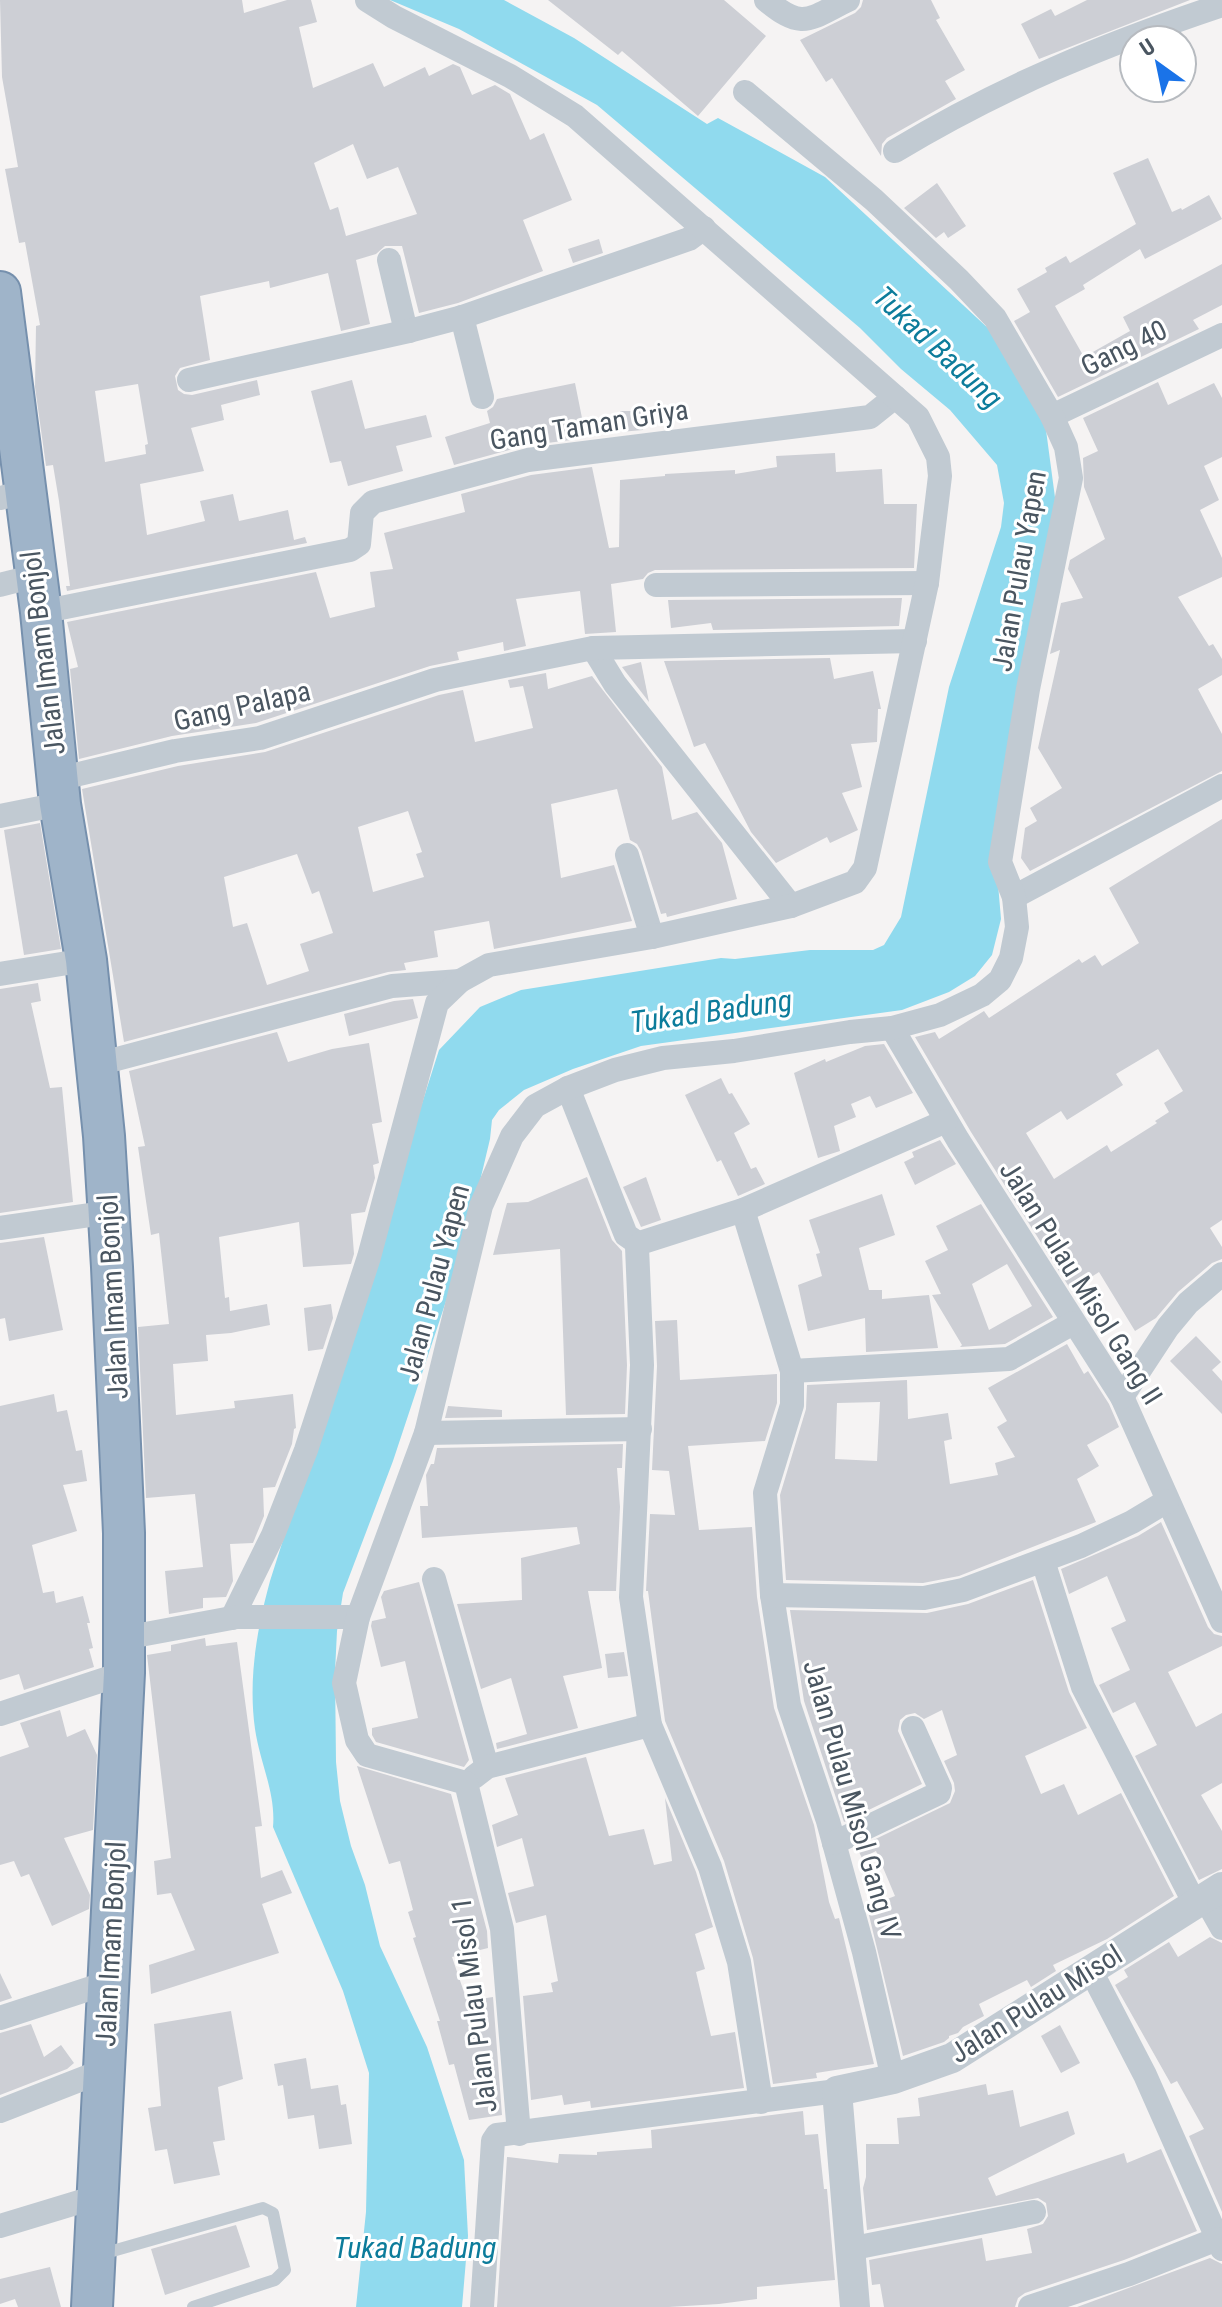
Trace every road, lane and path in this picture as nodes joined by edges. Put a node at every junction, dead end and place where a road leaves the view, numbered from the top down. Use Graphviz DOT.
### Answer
graph roads {
  1 [pos="367,0"];
  2 [pos="766,0"];
  3 [pos="848,0"];
  4 [pos="1222,5"];
  5 [pos="745,92"];
  6 [pos="895,151"];
  7 [pos="704,228"];
  8 [pos="389,260"];
  9 [pos="0,294"];
  10 [pos="462,317"];
  11 [pos="409,331"];
  12 [pos="1222,335"];
  13 [pos="189,380"];
  14 [pos="482,397"];
  15 [pos="895,397"];
  16 [pos="1052,416"];
  17 [pos="12,495"];
  18 [pos="927,583"];
  19 [pos="656,585"];
  20 [pos="25,591"];
  21 [pos="915,641"];
  22 [pos="593,648"];
  23 [pos="1222,786"];
  24 [pos="59,791"];
  25 [pos="0,816"];
  26 [pos="627,855"];
  27 [pos="1014,897"];
  28 [pos="791,906"];
  29 [pos="652,937"];
  30 [pos="86,960"];
  31 [pos="0,974"];
  32 [pos="460,981"];
  33 [pos="892,1028"];
  34 [pos="98,1064"];
  35 [pos="568,1088"];
  36 [pos="946,1121"];
  37 [pos="743,1210"];
  38 [pos="110,1212"];
  39 [pos="0,1228"];
  40 [pos="639,1244"];
  41 [pos="1222,1274"];
  42 [pos="1073,1323"];
  43 [pos="792,1371"];
  44 [pos="1122,1397"];
  45 [pos="640,1429"];
  46 [pos="426,1433"];
  47 [pos="1167,1501"];
  48 [pos="1043,1561"];
  49 [pos="434,1579"];
  50 [pos="772,1595"];
  51 [pos="349,1617"];
  52 [pos="235,1618"];
  53 [pos="1222,1621"];
  54 [pos="124,1655"];
  55 [pos="0,1714"];
  56 [pos="650,1725"];
  57 [pos="913,1728"];
  58 [pos="487,1767"];
  59 [pos="466,1783"];
  60 [pos="834,1843"];
  61 [pos="1207,1896"];
  62 [pos="1222,1928"];
  63 [pos="1091,1971"];
  64 [pos="110,1982"];
  65 [pos="0,2018"];
  66 [pos="105,2070"];
  67 [pos="893,2079"];
  68 [pos="837,2091"];
  69 [pos="761,2102"];
  70 [pos="0,2111"];
  71 [pos="519,2134"];
  72 [pos="99,2196"];
  73 [pos="1034,2212"];
  74 [pos="0,2226"];
  75 [pos="1219,2244"];
  76 [pos="849,2249"];
  77 [pos="95,2256"];
  78 [pos="92,2307"];
  79 [pos="193,2307"];
  80 [pos="482,2307"];
  81 [pos="855,2307"];
  82 [pos="1030,2307"];
  1 -- 7 [label="street"];
  2 -- 3 [label="street"];
  4 -- 6 [label="street"];
  5 -- 16 [label="street, Jalan Pulau Yapen"];
  7 -- 10 [label="street"];
  7 -- 15 [label="street"];
  8 -- 11 [label="street"];
  9 -- 17 [label="highway, Jalan Imam Bonjol"];
  10 -- 11 [label="street"];
  10 -- 14 [label="street"];
  11 -- 13 [label="street"];
  12 -- 16 [label="street, Gang 40"];
  15 -- 18 [label="street"];
  15 -- 20 [label="street, Gang Taman Griya"];
  16 -- 27 [label="street, Jalan Pulau Yapen"];
  17 -- 20 [label="highway, Jalan Imam Bonjol"];
  18 -- 19 [label="street"];
  18 -- 21 [label="street"];
  20 -- 24 [label="highway, Jalan Imam Bonjol"];
  21 -- 22 [label="street, Gang Palapa"];
  21 -- 28 [label="street"];
  22 -- 24 [label="street, Gang Palapa"];
  22 -- 28 [label="street"];
  23 -- 27 [label="street"];
  24 -- 25 [label="street, Gang Palapa"];
  24 -- 30 [label="highway, Jalan Imam Bonjol"];
  26 -- 29 [label="street"];
  27 -- 33 [label="street, Jalan Pulau Yapen"];
  28 -- 29 [label="street"];
  29 -- 32 [label="street"];
  30 -- 31 [label="street"];
  30 -- 34 [label="highway, Jalan Imam Bonjol"];
  32 -- 34 [label="street"];
  32 -- 52 [label="street"];
  33 -- 35 [label="street, Jalan Pulau Yapen"];
  33 -- 36 [label="street, Jalan Pulau Misol Gang II"];
  34 -- 38 [label="highway, Jalan Imam Bonjol"];
  35 -- 40 [label="street"];
  35 -- 46 [label="street, Jalan Pulau Yapen"];
  36 -- 37 [label="street"];
  36 -- 42 [label="street, Jalan Pulau Misol Gang II"];
  37 -- 40 [label="street"];
  37 -- 43 [label="street, Jalan Pulau Misol Gang IV"];
  38 -- 39 [label="street"];
  38 -- 54 [label="highway, Jalan Imam Bonjol"];
  40 -- 45 [label="street"];
  41 -- 44 [label="street"];
  42 -- 43 [label="street"];
  42 -- 44 [label="street, Jalan Pulau Misol Gang II"];
  43 -- 50 [label="street, Jalan Pulau Misol Gang IV"];
  44 -- 47 [label="street, Jalan Pulau Misol Gang II"];
  45 -- 46 [label="street"];
  45 -- 56 [label="street"];
  46 -- 51 [label="street, Jalan Pulau Yapen"];
  47 -- 48 [label="street"];
  47 -- 53 [label="street, Jalan Pulau Misol Gang II"];
  48 -- 50 [label="street"];
  48 -- 61 [label="street"];
  49 -- 58 [label="street"];
  50 -- 60 [label="street, Jalan Pulau Misol Gang IV"];
  51 -- 52 [label="street"];
  51 -- 59 [label="street"];
  52 -- 54 [label="street"];
  54 -- 55 [label="street"];
  54 -- 64 [label="highway, Jalan Imam Bonjol"];
  56 -- 58 [label="street"];
  56 -- 69 [label="street"];
  57 -- 60 [label="street"];
  58 -- 59 [label="street"];
  59 -- 71 [label="street, Jalan Pulau Misol 1"];
  60 -- 67 [label="street, Jalan Pulau Misol Gang IV"];
  61 -- 62 [label="street"];
  61 -- 63 [label="street, Jalan Pulau Misol"];
  63 -- 67 [label="street, Jalan Pulau Misol"];
  63 -- 75 [label="street"];
  64 -- 65 [label="street"];
  64 -- 66 [label="highway, Jalan Imam Bonjol"];
  66 -- 70 [label="street"];
  66 -- 72 [label="highway, Jalan Imam Bonjol"];
  67 -- 68 [label="street, Jalan Pulau Misol"];
  68 -- 69 [label="street, Jalan Pulau Misol 1"];
  68 -- 76 [label="street"];
  69 -- 71 [label="street, Jalan Pulau Misol 1"];
  71 -- 80 [label="street, Jalan Pulau Misol 1"];
  72 -- 74 [label="street"];
  72 -- 77 [label="highway, Jalan Imam Bonjol"];
  73 -- 76 [label="street"];
  75 -- 82 [label="street"];
  76 -- 81 [label="street"];
  77 -- 78 [label="highway, Jalan Imam Bonjol"];
  77 -- 79 [label="lane"];
}
